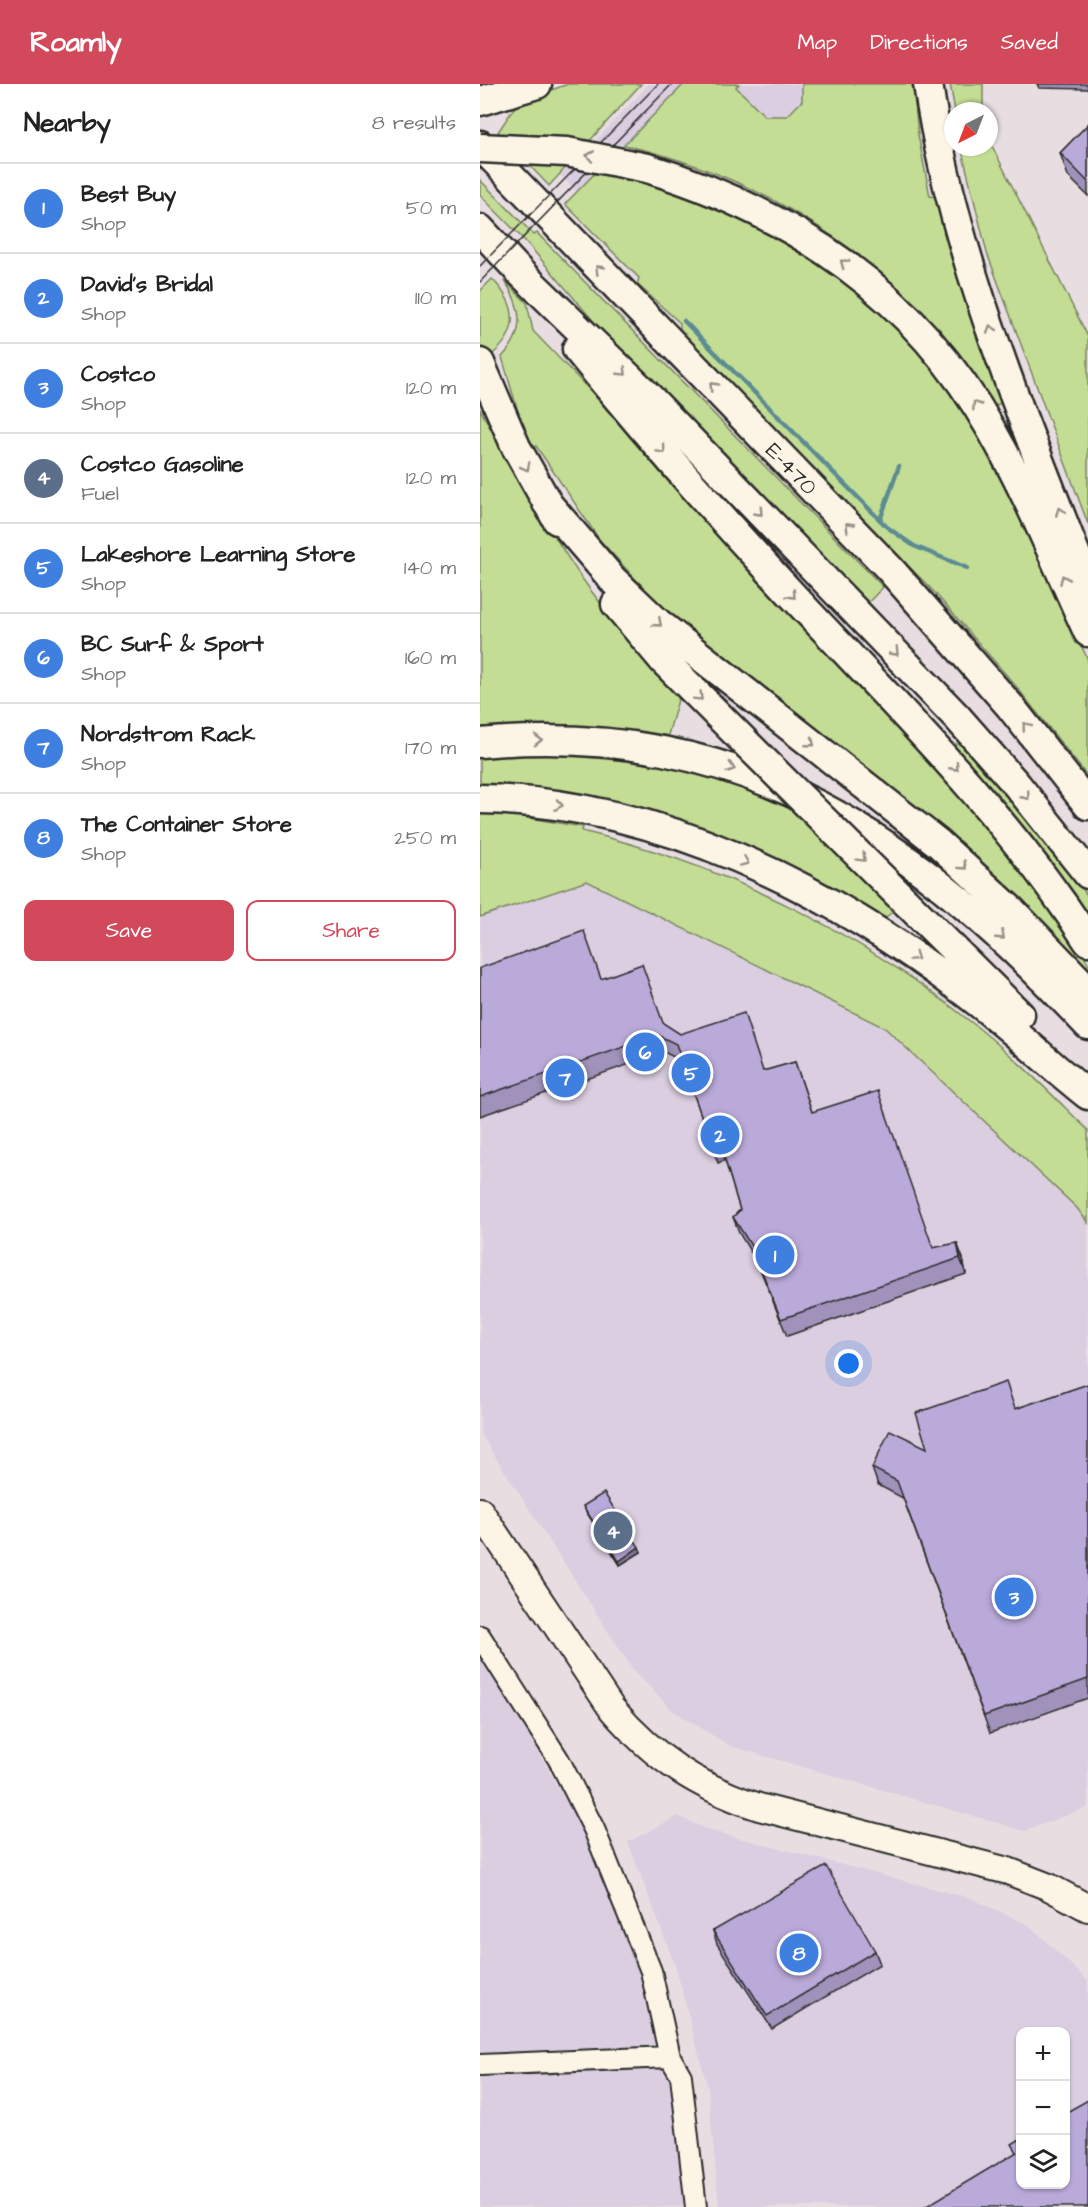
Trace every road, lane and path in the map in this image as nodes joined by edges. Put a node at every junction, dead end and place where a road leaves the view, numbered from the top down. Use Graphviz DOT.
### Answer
graph roads {
  1 [pos="537,84"];
  2 [pos="928,84"];
  3 [pos="484,93"];
  4 [pos="480,147"];
  5 [pos="480,229"];
  6 [pos="521,273"];
  7 [pos="480,363"];
  8 [pos="547,503"];
  9 [pos="1088,586"];
  10 [pos="1088,632"];
  11 [pos="480,743"];
  12 [pos="480,798"];
  13 [pos="1088,805"];
  14 [pos="1088,874"];
  15 [pos="1088,941"];
  16 [pos="1088,990"];
  17 [pos="1088,1025"];
  18 [pos="1088,1093"];
  19 [pos="480,1511"];
  20 [pos="480,1636"];
  21 [pos="1088,1908"];
  22 [pos="670,2057"];
  23 [pos="480,2065"];
  24 [pos="696,2207"];
  1 -- 3 [label="highway"];
  9 -- 2 [label="highway, one-way"];
  10 -- 4 [label="highway, one-way, bridge"];
  13 -- 4 [label="highway, E-470, one-way"];
  5 -- 6 [label="highway"];
  6 -- 14 [label="highway, one-way"];
  6 -- 15 [label="highway, one-way"];
  7 -- 8 [label="highway, one-way"];
  8 -- 16 [label="highway, one-way"];
  8 -- 18 [label="highway, one-way, bridge"];
  11 -- 17 [label="highway, one-way"];
  12 -- 18 [label="highway, one-way"];
  19 -- 21 [label="main road"];
  20 -- 22 [label="street"];
  22 -- 23 [label="street"];
  22 -- 24 [label="street"];
}
